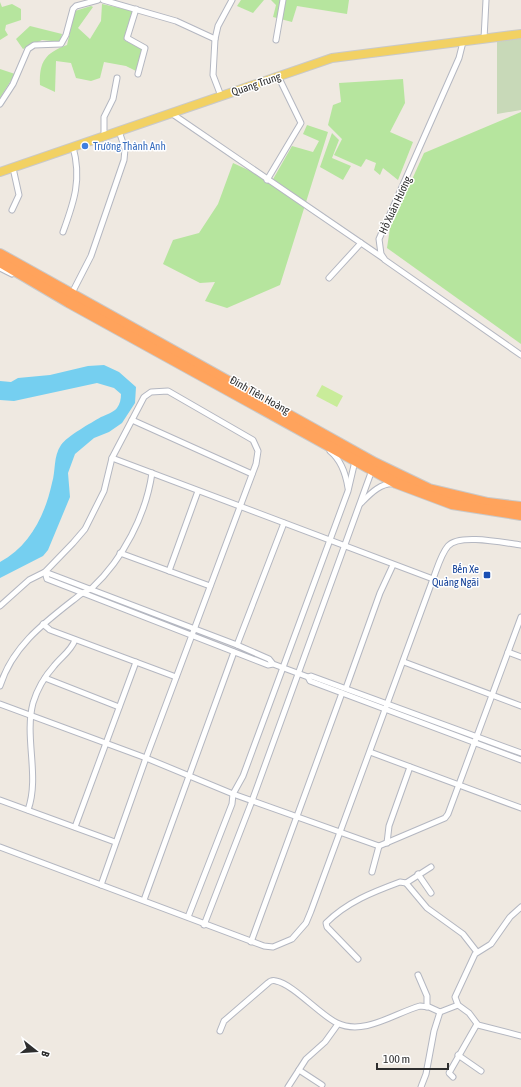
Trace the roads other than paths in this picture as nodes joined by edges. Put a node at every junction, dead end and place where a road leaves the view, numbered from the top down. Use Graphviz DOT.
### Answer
graph roads {
  1 [pos="98,0"];
  2 [pos="103,0"];
  3 [pos="232,0"];
  4 [pos="283,0"];
  5 [pos="486,0"];
  6 [pos="136,9"];
  7 [pos="521,34"];
  8 [pos="215,39"];
  9 [pos="484,39"];
  10 [pos="276,40"];
  11 [pos="463,42"];
  12 [pos="138,74"];
  13 [pos="278,76"];
  14 [pos="117,78"];
  15 [pos="221,96"];
  16 [pos="0,104"];
  17 [pos="171,113"];
  18 [pos="119,131"];
  19 [pos="104,136"];
  20 [pos="73,147"];
  21 [pos="13,168"];
  22 [pos="0,172"];
  23 [pos="268,180"];
  24 [pos="12,210"];
  25 [pos="63,232"];
  26 [pos="361,243"];
  27 [pos="0,254"];
  28 [pos="385,260"];
  29 [pos="0,262"];
  30 [pos="0,268"];
  31 [pos="330,278"];
  32 [pos="36,283"];
  33 [pos="72,293"];
  34 [pos="521,355"];
  35 [pos="132,420"];
  36 [pos="320,442"];
  37 [pos="112,458"];
  38 [pos="355,461"];
  39 [pos="372,470"];
  40 [pos="152,473"];
  41 [pos="252,474"];
  42 [pos="400,485"];
  43 [pos="198,491"];
  44 [pos="348,491"];
  45 [pos="359,505"];
  46 [pos="240,507"];
  47 [pos="521,507"];
  48 [pos="521,515"];
  49 [pos="284,523"];
  50 [pos="329,541"];
  51 [pos="521,545"];
  52 [pos="345,546"];
  53 [pos="120,553"];
  54 [pos="393,565"];
  55 [pos="169,571"];
  56 [pos="45,572"];
  57 [pos="433,579"];
  58 [pos="210,586"];
  59 [pos="90,589"];
  60 [pos="82,594"];
  61 [pos="0,606"];
  62 [pos="521,618"];
  63 [pos="43,624"];
  64 [pos="194,628"];
  65 [pos="192,636"];
  66 [pos="75,640"];
  67 [pos="237,645"];
  68 [pos="234,652"];
  69 [pos="508,652"];
  70 [pos="521,657"];
  71 [pos="136,662"];
  72 [pos="404,662"];
  73 [pos="273,664"];
  74 [pos="283,667"];
  75 [pos="299,673"];
  76 [pos="176,677"];
  77 [pos="308,677"];
  78 [pos="45,678"];
  79 [pos="0,686"];
  80 [pos="346,688"];
  81 [pos="342,693"];
  82 [pos="493,695"];
  83 [pos="0,704"];
  84 [pos="521,706"];
  85 [pos="119,707"];
  86 [pos="387,707"];
  87 [pos="31,715"];
  88 [pos="476,736"];
  89 [pos="106,743"];
  90 [pos="474,743"];
  91 [pos="370,752"];
  92 [pos="521,753"];
  93 [pos="146,758"];
  94 [pos="521,760"];
  95 [pos="410,767"];
  96 [pos="189,775"];
  97 [pos="458,785"];
  98 [pos="234,794"];
  99 [pos="0,800"];
  100 [pos="252,801"];
  101 [pos="521,808"];
  102 [pos="28,810"];
  103 [pos="297,818"];
  104 [pos="75,827"];
  105 [pos="340,832"];
  106 [pos="115,842"];
  107 [pos="387,843"];
  108 [pos="379,846"];
  109 [pos="0,847"];
  110 [pos="431,867"];
  111 [pos="372,872"];
  112 [pos="418,874"];
  113 [pos="406,882"];
  114 [pos="100,885"];
  115 [pos="431,892"];
  116 [pos="144,900"];
  117 [pos="521,907"];
  118 [pos="188,917"];
  119 [pos="204,925"];
  120 [pos="251,942"];
  121 [pos="477,952"];
  122 [pos="358,959"];
  123 [pos="418,974"];
  124 [pos="455,997"];
  125 [pos="458,1005"];
  126 [pos="427,1006"];
  127 [pos="450,1008"];
  128 [pos="440,1012"];
  129 [pos="338,1024"];
  130 [pos="477,1024"];
  131 [pos="220,1031"];
  132 [pos="521,1036"];
  133 [pos="458,1055"];
  134 [pos="298,1070"];
  135 [pos="481,1071"];
  136 [pos="453,1077"];
  137 [pos="322,1085"];
  138 [pos="288,1087"];
  139 [pos="421,1087"];
  1 -- 16 [label="street"];
  2 -- 6 [label="street"];
  3 -- 8 [label="street"];
  4 -- 10 [label="street"];
  5 -- 9 [label="street"];
  6 -- 8 [label="street"];
  6 -- 12 [label="street"];
  7 -- 9 [label="main road, Quang Trung"];
  8 -- 15 [label="street"];
  9 -- 11 [label="main road, Quang Trung"];
  11 -- 13 [label="main road, Quang Trung"];
  11 -- 28 [label="street, Hồ Xuân Hương"];
  13 -- 15 [label="main road, Quang Trung"];
  13 -- 23 [label="street"];
  14 -- 19 [label="street"];
  15 -- 17 [label="main road, Quang Trung"];
  17 -- 18 [label="main road, Quang Trung"];
  17 -- 23 [label="street"];
  18 -- 19 [label="main road, Quang Trung"];
  18 -- 33 [label="street"];
  19 -- 20 [label="main road, Quang Trung"];
  20 -- 21 [label="main road, Quang Trung"];
  20 -- 25 [label="street"];
  21 -- 22 [label="main road, Quang Trung"];
  21 -- 24 [label="street"];
  23 -- 26 [label="street"];
  26 -- 28 [label="street"];
  26 -- 31 [label="street"];
  27 -- 33 [label="highway, Đinh Tiên Hoàng"];
  28 -- 34 [label="street"];
  29 -- 32 [label="highway, Đinh Tiên Hoàng"];
  30 -- 32 [label="street"];
  32 -- 36 [label="highway, Đinh Tiên Hoàng"];
  33 -- 47 [label="highway, Đinh Tiên Hoàng"];
  35 -- 37 [label="street"];
  35 -- 41 [label="street"];
  35 -- 41 [label="street"];
  36 -- 38 [label="highway, Đinh Tiên Hoàng"];
  36 -- 44 [label="street"];
  37 -- 40 [label="street"];
  37 -- 56 [label="street"];
  38 -- 39 [label="highway, Đinh Tiên Hoàng"];
  38 -- 44 [label="street"];
  39 -- 42 [label="highway, Đinh Tiên Hoàng"];
  39 -- 45 [label="street"];
  40 -- 43 [label="street"];
  40 -- 53 [label="street"];
  41 -- 46 [label="street"];
  42 -- 45 [label="street"];
  42 -- 48 [label="highway, Đinh Tiên Hoàng"];
  43 -- 46 [label="street"];
  43 -- 55 [label="street"];
  44 -- 50 [label="street"];
  45 -- 52 [label="street"];
  46 -- 49 [label="street"];
  46 -- 58 [label="street"];
  49 -- 50 [label="street"];
  49 -- 67 [label="street"];
  50 -- 52 [label="street"];
  50 -- 74 [label="street"];
  51 -- 57 [label="street"];
  52 -- 54 [label="street"];
  52 -- 75 [label="street"];
  53 -- 55 [label="street"];
  53 -- 59 [label="street"];
  54 -- 57 [label="street"];
  54 -- 80 [label="street"];
  55 -- 58 [label="street"];
  56 -- 59 [label="street"];
  56 -- 60 [label="street"];
  56 -- 61 [label="street"];
  57 -- 72 [label="street"];
  58 -- 64 [label="street"];
  59 -- 60 [label="street"];
  59 -- 64 [label="street"];
  60 -- 63 [label="street"];
  60 -- 65 [label="street"];
  62 -- 69 [label="street"];
  63 -- 66 [label="street"];
  63 -- 79 [label="street"];
  64 -- 65 [label="street"];
  64 -- 67 [label="street"];
  65 -- 68 [label="street"];
  65 -- 76 [label="street"];
  66 -- 71 [label="street"];
  66 -- 78 [label="street"];
  67 -- 73 [label="street"];
  68 -- 73 [label="street"];
  68 -- 96 [label="street"];
  69 -- 70 [label="street"];
  69 -- 82 [label="street"];
  71 -- 76 [label="street"];
  71 -- 85 [label="street"];
  72 -- 82 [label="street"];
  72 -- 86 [label="street"];
  73 -- 74 [label="street"];
  74 -- 75 [label="street"];
  74 -- 98 [label="street"];
  75 -- 77 [label="street"];
  75 -- 100 [label="street"];
  76 -- 93 [label="street"];
  77 -- 80 [label="street"];
  77 -- 81 [label="street"];
  78 -- 85 [label="street"];
  78 -- 87 [label="street"];
  80 -- 86 [label="street"];
  81 -- 86 [label="street"];
  81 -- 103 [label="street"];
  82 -- 84 [label="street"];
  82 -- 88 [label="street"];
  83 -- 87 [label="street"];
  85 -- 89 [label="street"];
  86 -- 88 [label="street"];
  86 -- 90 [label="street"];
  86 -- 91 [label="street"];
  87 -- 89 [label="street"];
  87 -- 102 [label="street"];
  88 -- 90 [label="street"];
  88 -- 92 [label="street"];
  89 -- 93 [label="street"];
  89 -- 104 [label="street"];
  90 -- 94 [label="street"];
  90 -- 97 [label="street"];
  91 -- 95 [label="street"];
  91 -- 105 [label="street"];
  93 -- 96 [label="street"];
  93 -- 106 [label="street"];
  95 -- 97 [label="street"];
  95 -- 107 [label="street"];
  96 -- 98 [label="street"];
  96 -- 116 [label="street"];
  97 -- 101 [label="street"];
  97 -- 107 [label="street"];
  98 -- 100 [label="street"];
  98 -- 118 [label="street"];
  99 -- 102 [label="street"];
  100 -- 103 [label="street"];
  100 -- 119 [label="street"];
  102 -- 104 [label="street"];
  103 -- 105 [label="street"];
  103 -- 120 [label="street"];
  104 -- 106 [label="street"];
  105 -- 108 [label="street"];
  105 -- 120 [label="street"];
  106 -- 114 [label="street"];
  107 -- 108 [label="street"];
  108 -- 111 [label="street"];
  109 -- 114 [label="street"];
  110 -- 112 [label="street"];
  112 -- 113 [label="street"];
  112 -- 115 [label="street"];
  113 -- 121 [label="street"];
  113 -- 122 [label="street"];
  114 -- 116 [label="street"];
  116 -- 118 [label="street"];
  117 -- 121 [label="street"];
  118 -- 119 [label="street"];
  119 -- 120 [label="street"];
  121 -- 124 [label="street"];
  123 -- 126 [label="street"];
  124 -- 125 [label="street"];
  124 -- 127 [label="street"];
  125 -- 127 [label="street"];
  125 -- 130 [label="street"];
  126 -- 128 [label="street"];
  126 -- 129 [label="street"];
  127 -- 128 [label="street"];
  128 -- 139 [label="street"];
  129 -- 131 [label="street"];
  129 -- 134 [label="street"];
  130 -- 132 [label="street"];
  130 -- 133 [label="street"];
  133 -- 135 [label="street"];
  133 -- 136 [label="street"];
  134 -- 137 [label="street"];
  134 -- 138 [label="street"];
}
